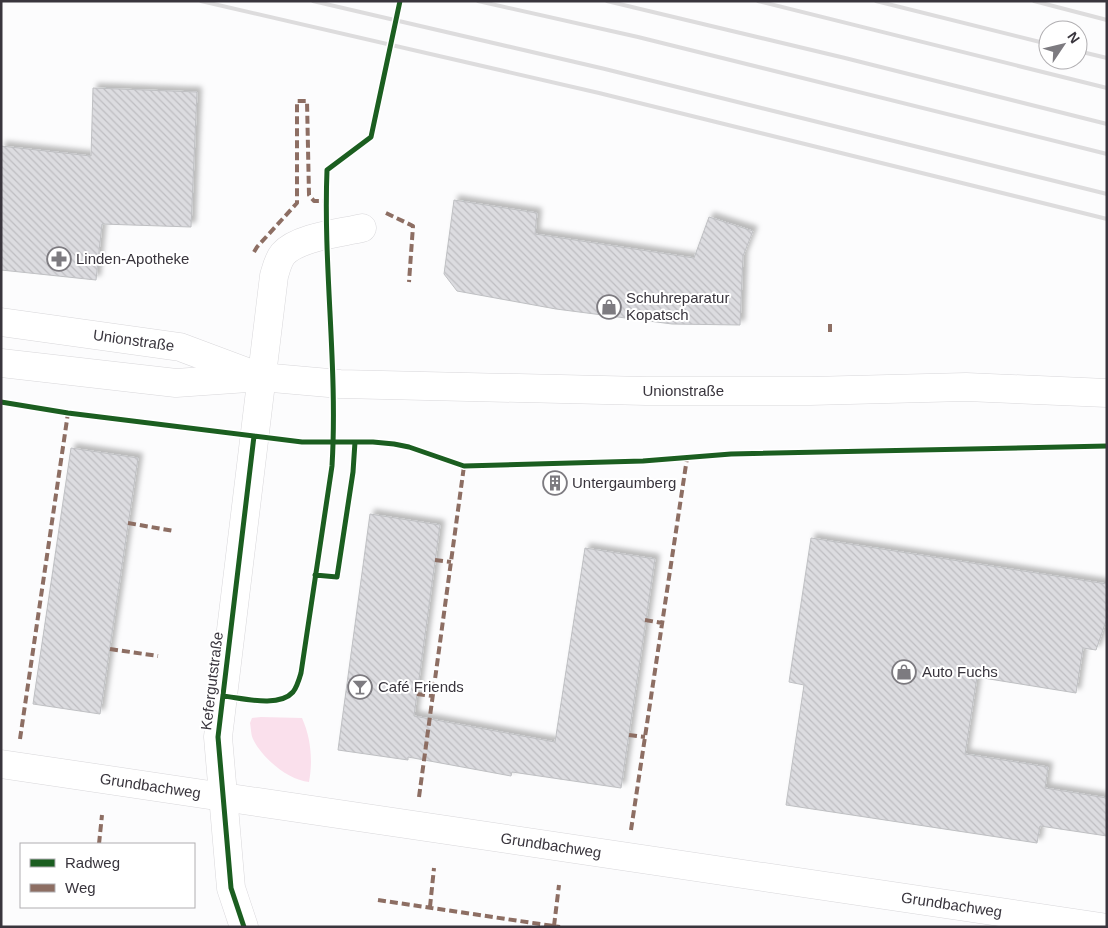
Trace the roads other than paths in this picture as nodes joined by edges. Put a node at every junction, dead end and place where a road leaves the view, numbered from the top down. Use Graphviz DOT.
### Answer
graph roads {
  1 [pos="362,228"];
  2 [pos="1,322"];
  3 [pos="1,363"];
  4 [pos="261,377"];
  5 [pos="1107,393"];
  6 [pos="1,764"];
  7 [pos="223,796"];
  8 [pos="244,927"];
  9 [pos="1101,927"];
  1 -- 4 [label="street"];
  2 -- 4 [label="street, Unionstraße"];
  3 -- 4 [label="street, Unionstraße"];
  4 -- 5 [label="street, Unionstraße"];
  4 -- 7 [label="street, Kefergutstraße"];
  6 -- 7 [label="street, Grundbachweg"];
  7 -- 8 [label="street, Kefergutstraße"];
  7 -- 9 [label="street, Grundbachweg"];
}
